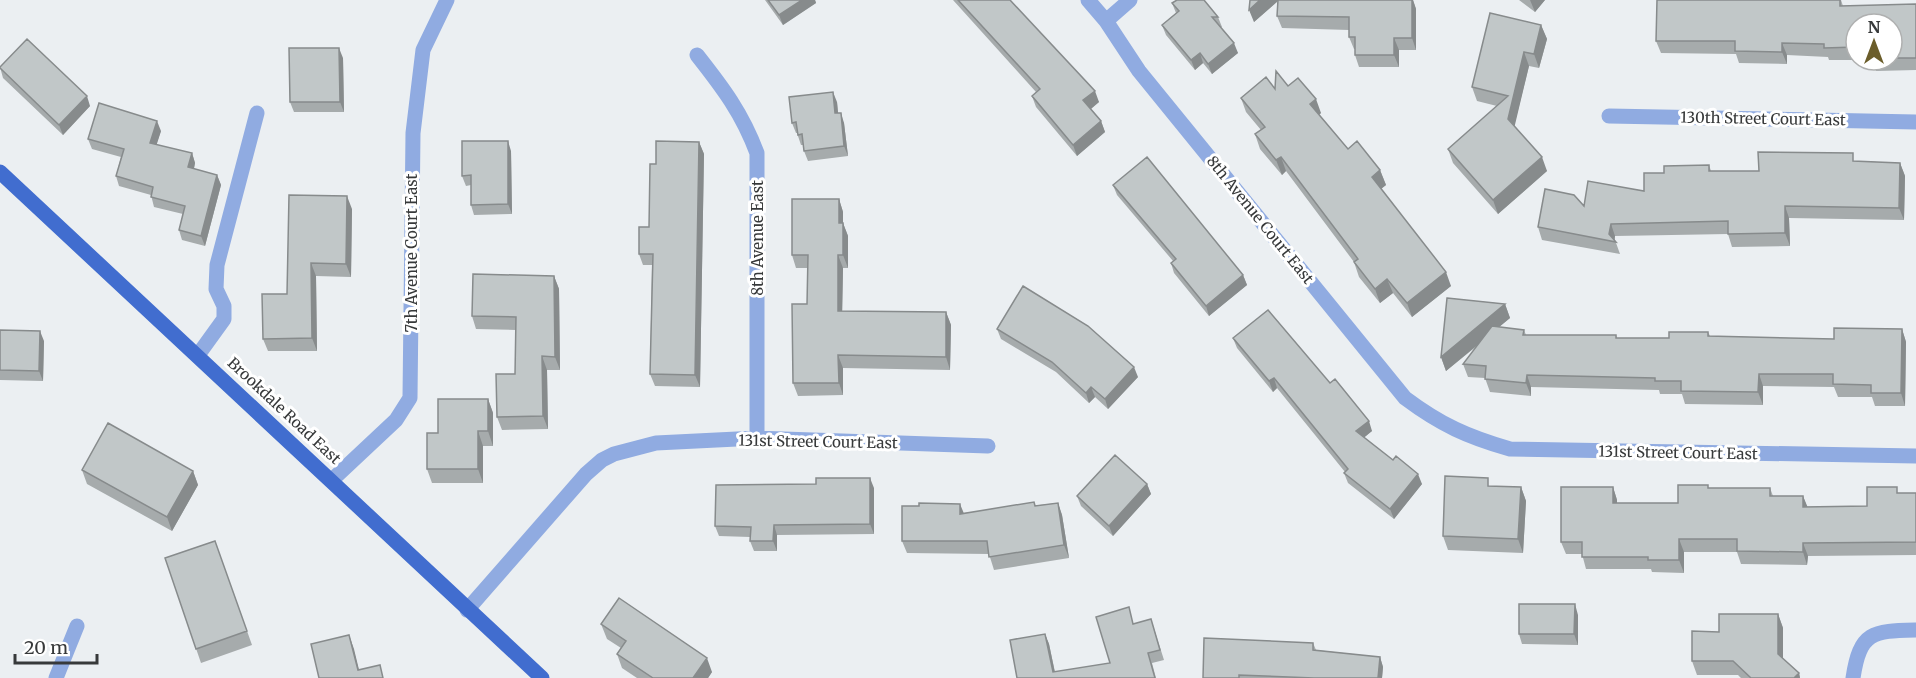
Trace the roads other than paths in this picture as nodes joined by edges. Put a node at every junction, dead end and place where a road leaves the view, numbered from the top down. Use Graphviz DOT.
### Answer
graph roads {
  1 [pos="447,0"];
  2 [pos="1088,0"];
  3 [pos="1130,0"];
  4 [pos="1106,21"];
  5 [pos="697,55"];
  6 [pos="257,113"];
  7 [pos="1609,116"];
  8 [pos="1916,122"];
  9 [pos="0,172"];
  10 [pos="198,355"];
  11 [pos="1445,426"];
  12 [pos="757,438"];
  13 [pos="988,446"];
  14 [pos="1916,456"];
  15 [pos="332,480"];
  16 [pos="467,610"];
  17 [pos="77,626"];
  18 [pos="1916,630"];
  19 [pos="56,678"];
  20 [pos="542,678"];
  21 [pos="1853,678"];
  1 -- 15 [label="street, 7th Avenue Court East"];
  2 -- 4 [label="street, 8th Avenue Court East"];
  3 -- 4 [label="street"];
  4 -- 11 [label="street, 8th Avenue Court East"];
  5 -- 12 [label="street, 8th Avenue East"];
  6 -- 10 [label="street"];
  7 -- 8 [label="street, 130th Street Court East"];
  9 -- 10 [label="main road, Brookdale Road East"];
  10 -- 15 [label="main road, Brookdale Road East"];
  11 -- 14 [label="street, 131st Street Court East"];
  12 -- 13 [label="street, 131st Street Court East"];
  12 -- 16 [label="street, 131st Street Court East"];
  15 -- 16 [label="main road, Brookdale Road East"];
  16 -- 20 [label="main road, Brookdale Road East"];
  17 -- 19 [label="street"];
  18 -- 21 [label="street"];
}
